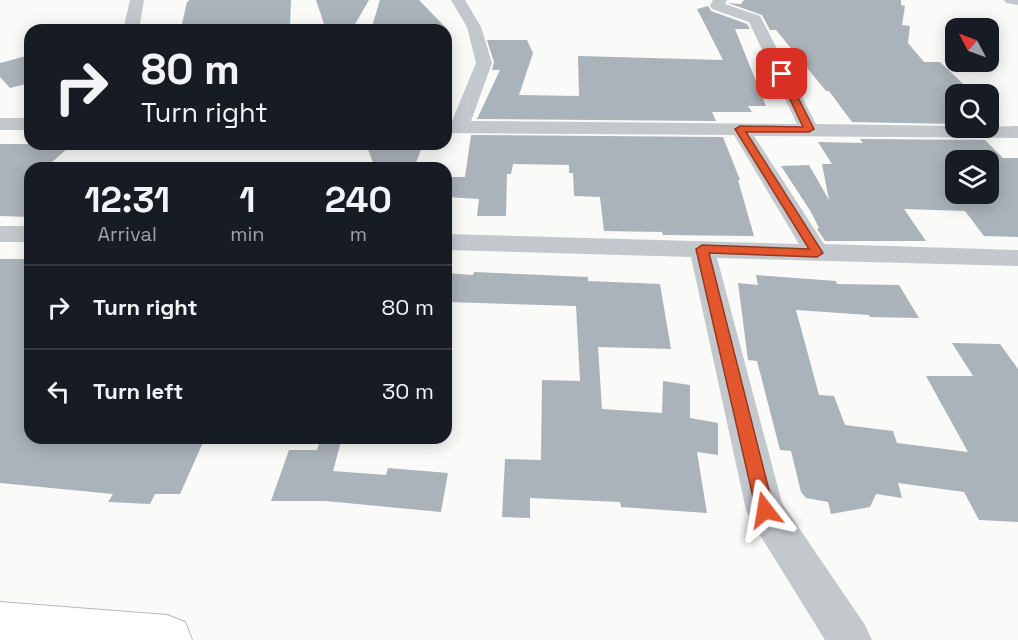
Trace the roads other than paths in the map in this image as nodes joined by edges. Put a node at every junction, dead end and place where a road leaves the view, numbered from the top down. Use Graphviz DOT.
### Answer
graph roads {
  1 [pos="137,0"];
  2 [pos="458,0"];
  3 [pos="720,0"];
  4 [pos="1011,0"];
  5 [pos="1018,1"];
  6 [pos="132,24"];
  7 [pos="0,124"];
  8 [pos="24,124"];
  9 [pos="452,127"];
  10 [pos="740,129"];
  11 [pos="809,129"];
  12 [pos="1018,132"];
  13 [pos="0,234"];
  14 [pos="24,234"];
  15 [pos="452,242"];
  16 [pos="702,249"];
  17 [pos="817,253"];
  18 [pos="1018,258"];
  19 [pos="0,627"];
  20 [pos="167,640"];
  21 [pos="850,640"];
  1 -- 6 [label="street"];
  2 -- 9 [label="street"];
  3 -- 11 [label="street"];
  4 -- 5 [label="street"];
  7 -- 8 [label="street"];
  9 -- 10 [label="street"];
  10 -- 11 [label="street"];
  10 -- 17 [label="street"];
  11 -- 12 [label="street"];
  13 -- 14 [label="street"];
  15 -- 16 [label="street"];
  16 -- 17 [label="street"];
  16 -- 21 [label="street"];
  17 -- 18 [label="street"];
  19 -- 20 [label="main road"];
}
